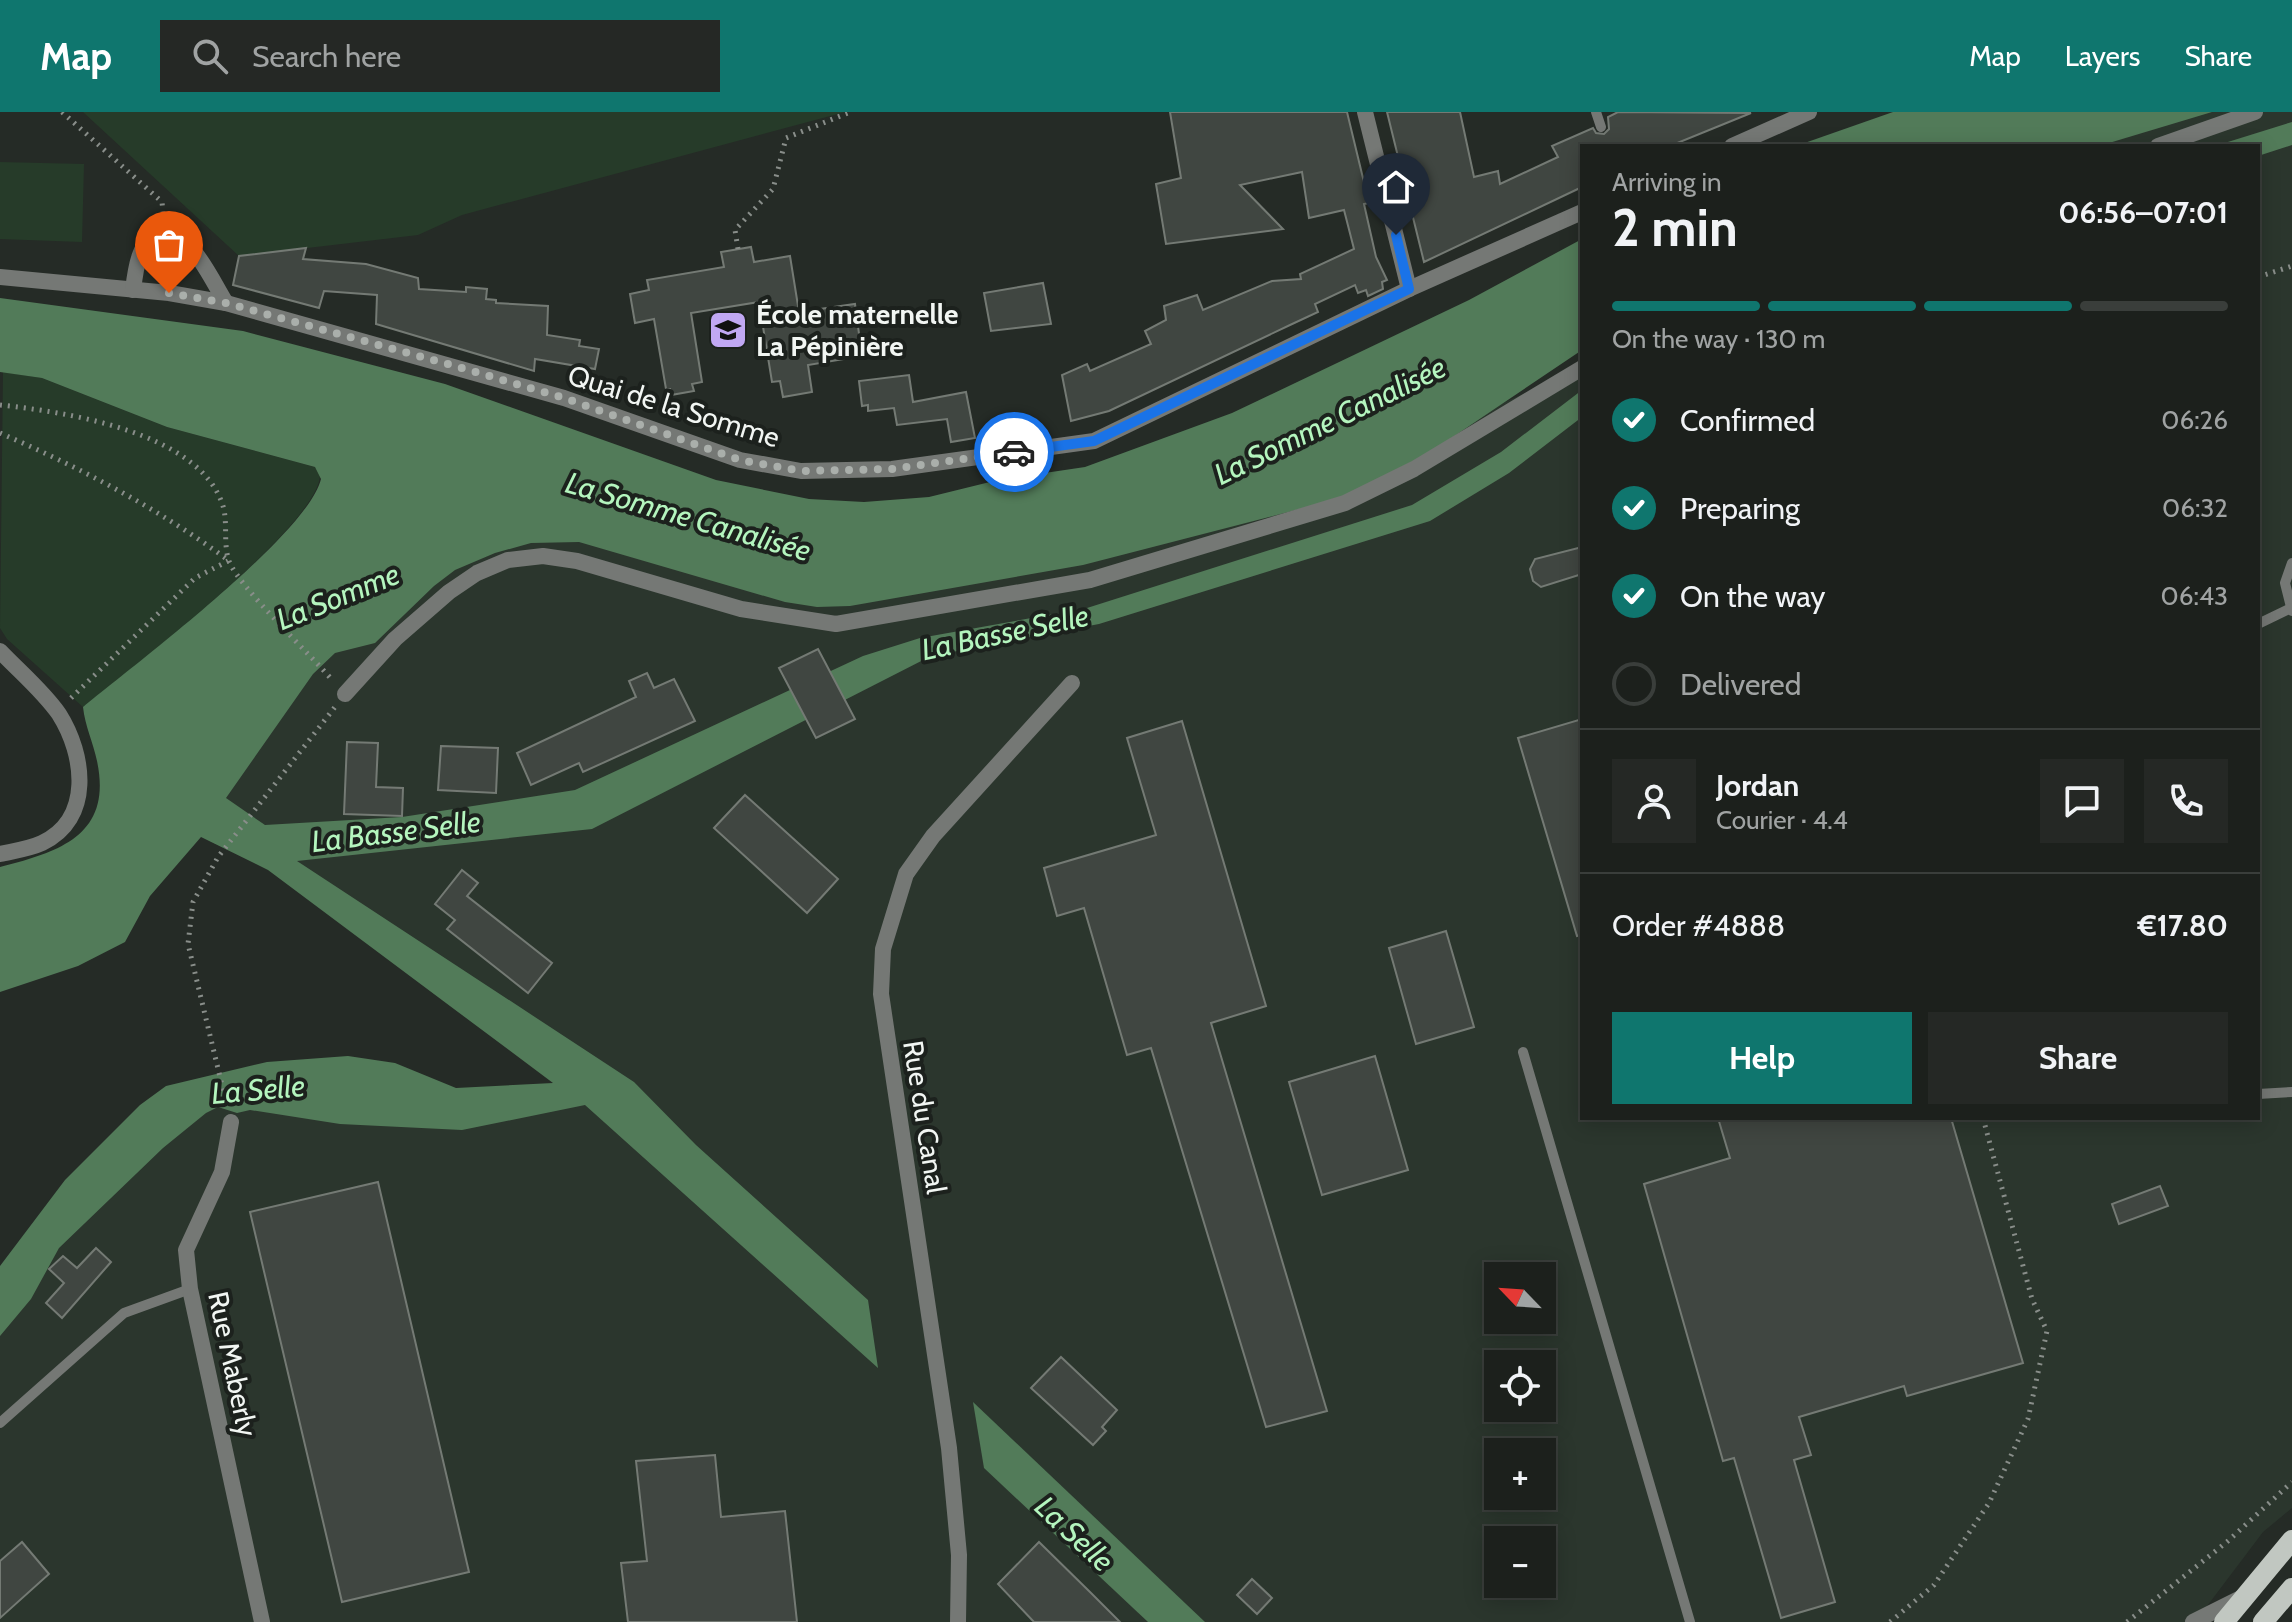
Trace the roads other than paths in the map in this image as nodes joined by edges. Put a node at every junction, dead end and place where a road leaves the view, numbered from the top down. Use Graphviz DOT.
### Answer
graph roads {
  1 [pos="1365,112"];
  2 [pos="1596,112"];
  3 [pos="1809,112"];
  4 [pos="2255,112"];
  5 [pos="1601,127"];
  6 [pos="1737,144"];
  7 [pos="2164,144"];
  8 [pos="1580,213"];
  9 [pos="0,277"];
  10 [pos="1409,289"];
  11 [pos="133,290"];
  12 [pos="226,303"];
  13 [pos="1580,369"];
  14 [pos="2292,563"];
  15 [pos="2292,609"];
  16 [pos="2260,623"];
  17 [pos="0,651"];
  18 [pos="1072,683"];
  19 [pos="345,694"];
  20 [pos="0,854"];
  21 [pos="1523,1052"];
  22 [pos="2292,1092"];
  23 [pos="2260,1094"];
  24 [pos="231,1122"];
  25 [pos="190,1289"];
  26 [pos="0,1423"];
  27 [pos="2292,1540"];
  28 [pos="2292,1588"];
  29 [pos="2242,1597"];
  30 [pos="262,1622"];
  31 [pos="958,1622"];
  32 [pos="1690,1622"];
  33 [pos="2193,1622"];
  34 [pos="2224,1622"];
  35 [pos="2263,1622"];
  1 -- 10 [label="street"];
  2 -- 5 [label="lane"];
  3 -- 6 [label="street"];
  4 -- 7 [label="street"];
  8 -- 10 [label="street, Quai de la Somme"];
  9 -- 11 [label="street, Quai de la Somme"];
  10 -- 12 [label="street, Quai de la Somme"];
  11 -- 12 [label="street, Quai de la Somme"];
  11 -- 12 [label="street"];
  13 -- 19 [label="street"];
  14 -- 15 [label="lane"];
  15 -- 16 [label="lane"];
  17 -- 20 [label="street"];
  18 -- 31 [label="street, Rue du Canal"];
  21 -- 32 [label="lane"];
  22 -- 23 [label="lane"];
  24 -- 25 [label="street, Rue Maberly"];
  25 -- 26 [label="lane"];
  25 -- 30 [label="street, Rue Maberly"];
  27 -- 29 [label="main road"];
  28 -- 35 [label="main road"];
  29 -- 33 [label="street"];
  29 -- 34 [label="main road"];
}
